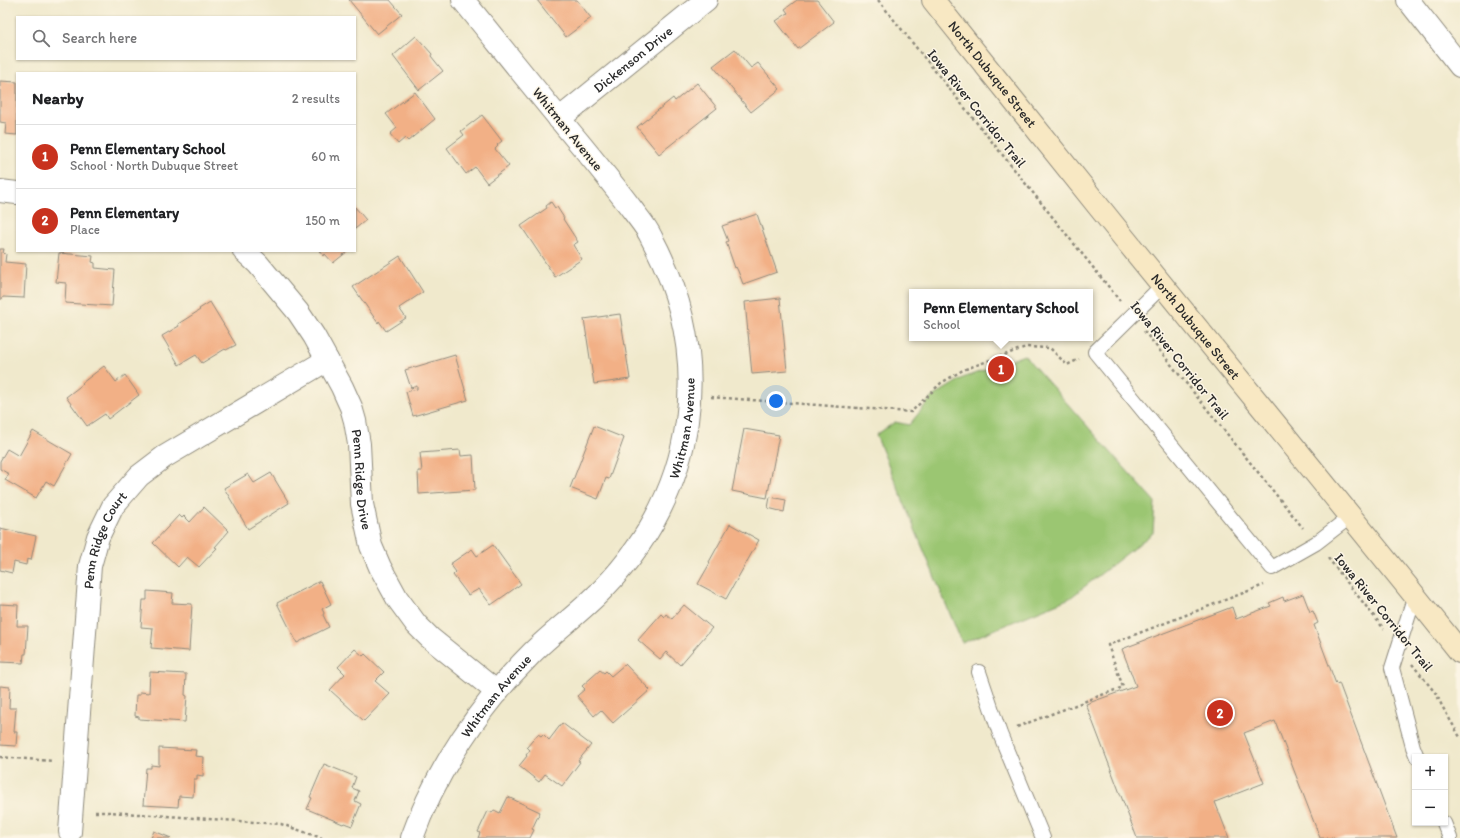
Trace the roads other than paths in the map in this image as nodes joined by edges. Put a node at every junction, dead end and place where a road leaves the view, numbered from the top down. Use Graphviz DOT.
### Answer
graph roads {
  1 [pos="463,0"];
  2 [pos="706,0"];
  3 [pos="934,0"];
  4 [pos="1408,0"];
  5 [pos="1460,66"];
  6 [pos="559,119"];
  7 [pos="0,191"];
  8 [pos="16,193"];
  9 [pos="245,252"];
  10 [pos="1163,285"];
  11 [pos="327,360"];
  12 [pos="1351,516"];
  13 [pos="1414,595"];
  14 [pos="1460,652"];
  15 [pos="980,672"];
  16 [pos="497,692"];
  17 [pos="1416,754"];
  18 [pos="71,822"];
  19 [pos="1445,826"];
  20 [pos="412,838"];
  21 [pos="1043,838"];
  22 [pos="1450,838"];
  1 -- 6 [label="street, Whitman Avenue"];
  2 -- 6 [label="street, Dickenson Drive"];
  3 -- 10 [label="main road, North Dubuque Street"];
  4 -- 5 [label="street"];
  6 -- 16 [label="street, Whitman Avenue"];
  7 -- 8 [label="street"];
  9 -- 11 [label="street, Penn Ridge Drive"];
  10 -- 12 [label="main road, North Dubuque Street"];
  10 -- 12 [label="lane"];
  11 -- 16 [label="street, Penn Ridge Drive"];
  11 -- 18 [label="street, Penn Ridge Court"];
  12 -- 13 [label="main road, North Dubuque Street"];
  13 -- 14 [label="main road, North Dubuque Street"];
  13 -- 17 [label="lane"];
  15 -- 21 [label="lane"];
  16 -- 20 [label="street, Whitman Avenue"];
  19 -- 22 [label="lane"];
}
